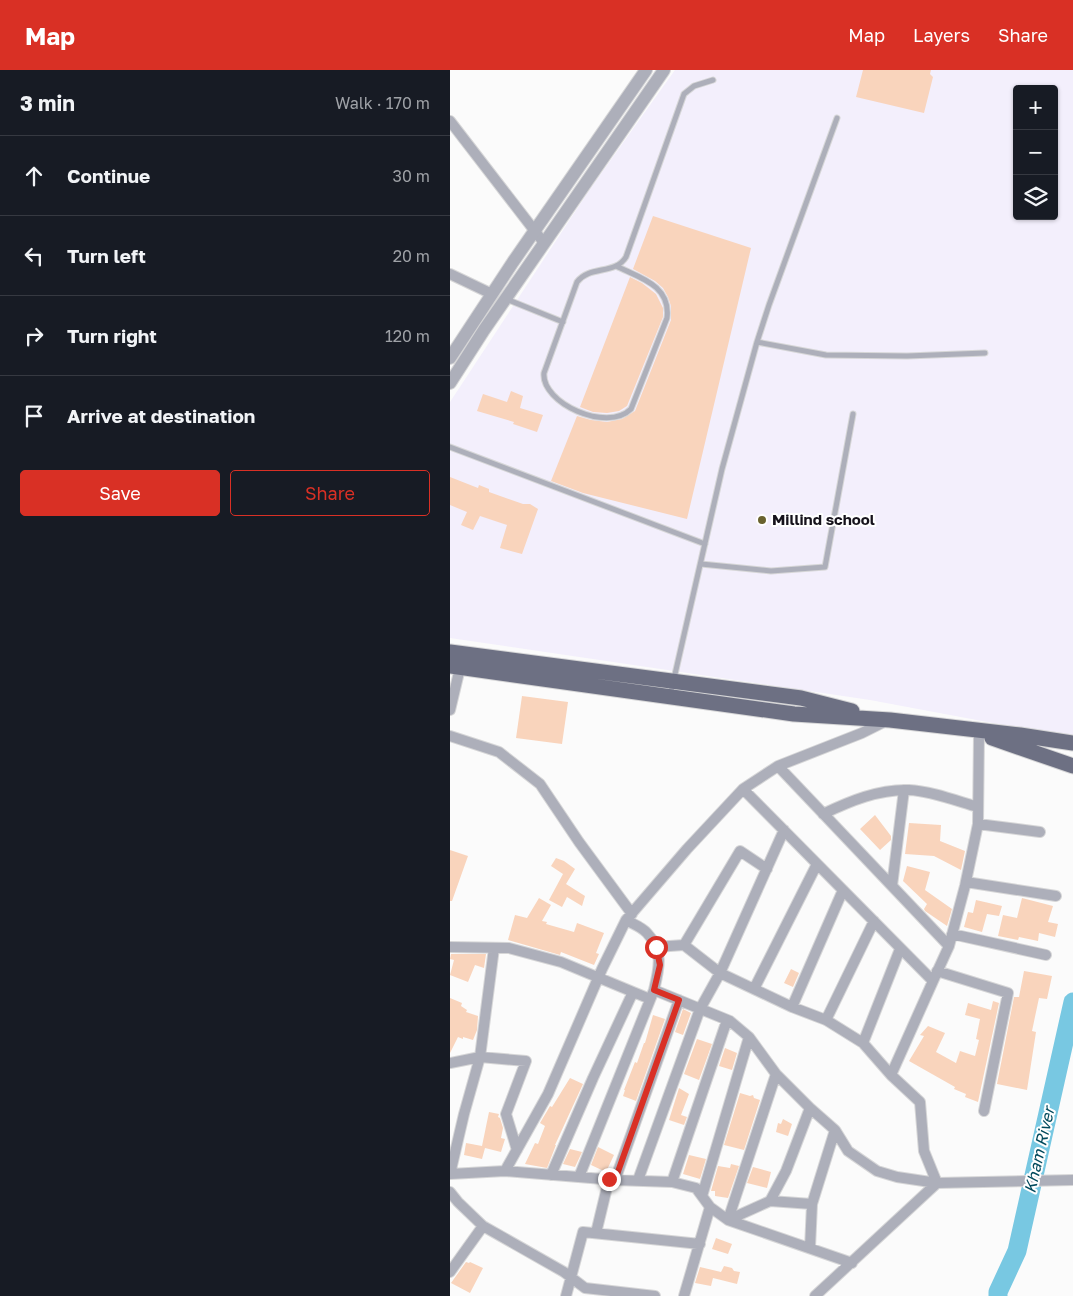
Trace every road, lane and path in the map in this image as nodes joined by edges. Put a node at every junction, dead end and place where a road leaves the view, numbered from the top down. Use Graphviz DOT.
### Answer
graph roads {
  1 [pos="646,70"];
  2 [pos="664,70"];
  3 [pos="713,80"];
  4 [pos="837,118"];
  5 [pos="450,122"];
  6 [pos="534,231"];
  7 [pos="544,243"];
  8 [pos="618,267"];
  9 [pos="450,274"];
  10 [pos="492,294"];
  11 [pos="506,299"];
  12 [pos="563,322"];
  13 [pos="757,342"];
  14 [pos="986,353"];
  15 [pos="450,358"];
  16 [pos="450,384"];
  17 [pos="853,414"];
  18 [pos="450,447"];
  19 [pos="705,544"];
  20 [pos="701,564"];
  21 [pos="450,652"];
  22 [pos="455,667"];
  23 [pos="674,681"];
  24 [pos="670,697"];
  25 [pos="450,710"];
  26 [pos="890,720"];
  27 [pos="962,728"];
  28 [pos="979,734"];
  29 [pos="450,736"];
  30 [pos="1073,744"];
  31 [pos="778,766"];
  32 [pos="1073,766"];
  33 [pos="743,789"];
  34 [pos="904,790"];
  35 [pos="978,808"];
  36 [pos="823,814"];
  37 [pos="978,824"];
  38 [pos="784,830"];
  39 [pos="1040,832"];
  40 [pos="817,864"];
  41 [pos="767,869"];
  42 [pos="966,882"];
  43 [pos="892,886"];
  44 [pos="843,890"];
  45 [pos="1056,896"];
  46 [pos="629,917"];
  47 [pos="874,921"];
  48 [pos="952,934"];
  49 [pos="684,945"];
  50 [pos="949,946"];
  51 [pos="656,947"];
  52 [pos="450,948"];
  53 [pos="494,948"];
  54 [pos="900,948"];
  55 [pos="1046,955"];
  56 [pos="720,973"];
  57 [pos="935,976"];
  58 [pos="598,978"];
  59 [pos="754,989"];
  60 [pos="633,992"];
  61 [pos="652,995"];
  62 [pos="679,1000"];
  63 [pos="792,1007"];
  64 [pos="700,1009"];
  65 [pos="727,1020"];
  66 [pos="826,1020"];
  67 [pos="748,1037"];
  68 [pos="863,1043"];
  69 [pos="480,1056"];
  70 [pos="450,1063"];
  71 [pos="776,1074"];
  72 [pos="891,1075"];
  73 [pos="810,1108"];
  74 [pos="984,1111"];
  75 [pos="835,1130"];
  76 [pos="517,1150"];
  77 [pos="505,1171"];
  78 [pos="450,1174"];
  79 [pos="551,1175"];
  80 [pos="579,1177"];
  81 [pos="612,1179"];
  82 [pos="638,1180"];
  83 [pos="1073,1180"];
  84 [pos="672,1182"];
  85 [pos="937,1183"];
  86 [pos="450,1192"];
  87 [pos="702,1196"];
  88 [pos="770,1201"];
  89 [pos="812,1204"];
  90 [pos="710,1207"];
  91 [pos="728,1220"];
  92 [pos="483,1226"];
  93 [pos="596,1233"];
  94 [pos="700,1244"];
  95 [pos="810,1248"];
  96 [pos="852,1263"];
  97 [pos="450,1272"];
  98 [pos="570,1277"];
  99 [pos="566,1296"];
  100 [pos="656,1296"];
  101 [pos="684,1296"];
  102 [pos="815,1296"];
  1 -- 6 [label="street"];
  2 -- 7 [label="street"];
  3 -- 8 [label="lane"];
  4 -- 13 [label="lane"];
  5 -- 6 [label="street"];
  6 -- 7 [label="street"];
  6 -- 10 [label="street"];
  7 -- 11 [label="street"];
  8 -- 12 [label="lane"];
  8 -- 12 [label="lane"];
  9 -- 10 [label="street"];
  10 -- 15 [label="street"];
  11 -- 12 [label="lane"];
  11 -- 16 [label="street"];
  13 -- 14 [label="lane"];
  13 -- 19 [label="lane"];
  17 -- 20 [label="lane"];
  18 -- 19 [label="lane"];
  19 -- 20 [label="lane"];
  20 -- 23 [label="lane"];
  21 -- 23 [label="main road"];
  22 -- 24 [label="main road"];
  22 -- 25 [label="street"];
  23 -- 24 [label="lane"];
  23 -- 26 [label="main road"];
  24 -- 26 [label="main road"];
  26 -- 27 [label="main road"];
  26 -- 31 [label="street"];
  27 -- 28 [label="main road"];
  27 -- 30 [label="main road"];
  28 -- 32 [label="main road"];
  28 -- 35 [label="street"];
  29 -- 46 [label="street"];
  31 -- 33 [label="street"];
  31 -- 36 [label="street"];
  33 -- 38 [label="street"];
  33 -- 46 [label="street"];
  34 -- 35 [label="street"];
  34 -- 36 [label="street"];
  34 -- 43 [label="street"];
  35 -- 37 [label="street"];
  36 -- 43 [label="street"];
  37 -- 39 [label="street"];
  37 -- 42 [label="street"];
  38 -- 40 [label="street"];
  38 -- 41 [label="street"];
  40 -- 44 [label="street"];
  40 -- 59 [label="street"];
  41 -- 49 [label="street"];
  41 -- 56 [label="street"];
  42 -- 45 [label="street"];
  42 -- 48 [label="street"];
  43 -- 50 [label="street"];
  44 -- 47 [label="street"];
  44 -- 63 [label="street"];
  46 -- 51 [label="street"];
  46 -- 58 [label="street"];
  47 -- 54 [label="street"];
  47 -- 66 [label="street"];
  48 -- 50 [label="street"];
  48 -- 55 [label="street"];
  49 -- 51 [label="street"];
  49 -- 56 [label="street"];
  50 -- 57 [label="street"];
  51 -- 61 [label="street"];
  52 -- 53 [label="street"];
  53 -- 58 [label="street"];
  53 -- 69 [label="street"];
  54 -- 57 [label="street"];
  54 -- 68 [label="street"];
  56 -- 59 [label="street"];
  56 -- 64 [label="street"];
  57 -- 72 [label="street"];
  57 -- 74 [label="street"];
  58 -- 60 [label="street"];
  58 -- 76 [label="street"];
  59 -- 63 [label="street"];
  60 -- 61 [label="street"];
  60 -- 79 [label="street"];
  61 -- 62 [label="street"];
  61 -- 80 [label="street"];
  62 -- 64 [label="street"];
  62 -- 81 [label="street"];
  63 -- 66 [label="street"];
  64 -- 65 [label="street"];
  64 -- 82 [label="street"];
  65 -- 67 [label="street"];
  65 -- 84 [label="street"];
  66 -- 68 [label="street"];
  67 -- 71 [label="street"];
  67 -- 87 [label="street"];
  68 -- 72 [label="street"];
  69 -- 70 [label="street"];
  69 -- 76 [label="street"];
  69 -- 78 [label="street"];
  71 -- 73 [label="street"];
  71 -- 91 [label="street"];
  72 -- 85 [label="street"];
  73 -- 75 [label="street"];
  73 -- 88 [label="street"];
  75 -- 85 [label="street"];
  75 -- 89 [label="street"];
  76 -- 77 [label="street"];
  77 -- 78 [label="street"];
  77 -- 79 [label="street"];
  79 -- 80 [label="street"];
  80 -- 81 [label="street"];
  81 -- 82 [label="street"];
  81 -- 93 [label="street"];
  82 -- 84 [label="street"];
  83 -- 85 [label="street"];
  84 -- 87 [label="street"];
  85 -- 96 [label="street"];
  86 -- 92 [label="street"];
  87 -- 90 [label="street"];
  88 -- 89 [label="street"];
  88 -- 91 [label="street"];
  89 -- 95 [label="street"];
  90 -- 91 [label="street"];
  90 -- 94 [label="street"];
  91 -- 95 [label="street"];
  92 -- 97 [label="street"];
  92 -- 98 [label="street"];
  93 -- 94 [label="street"];
  93 -- 98 [label="street"];
  94 -- 101 [label="street"];
  95 -- 96 [label="street"];
  96 -- 102 [label="street"];
  98 -- 99 [label="street"];
  98 -- 100 [label="street"];
}
